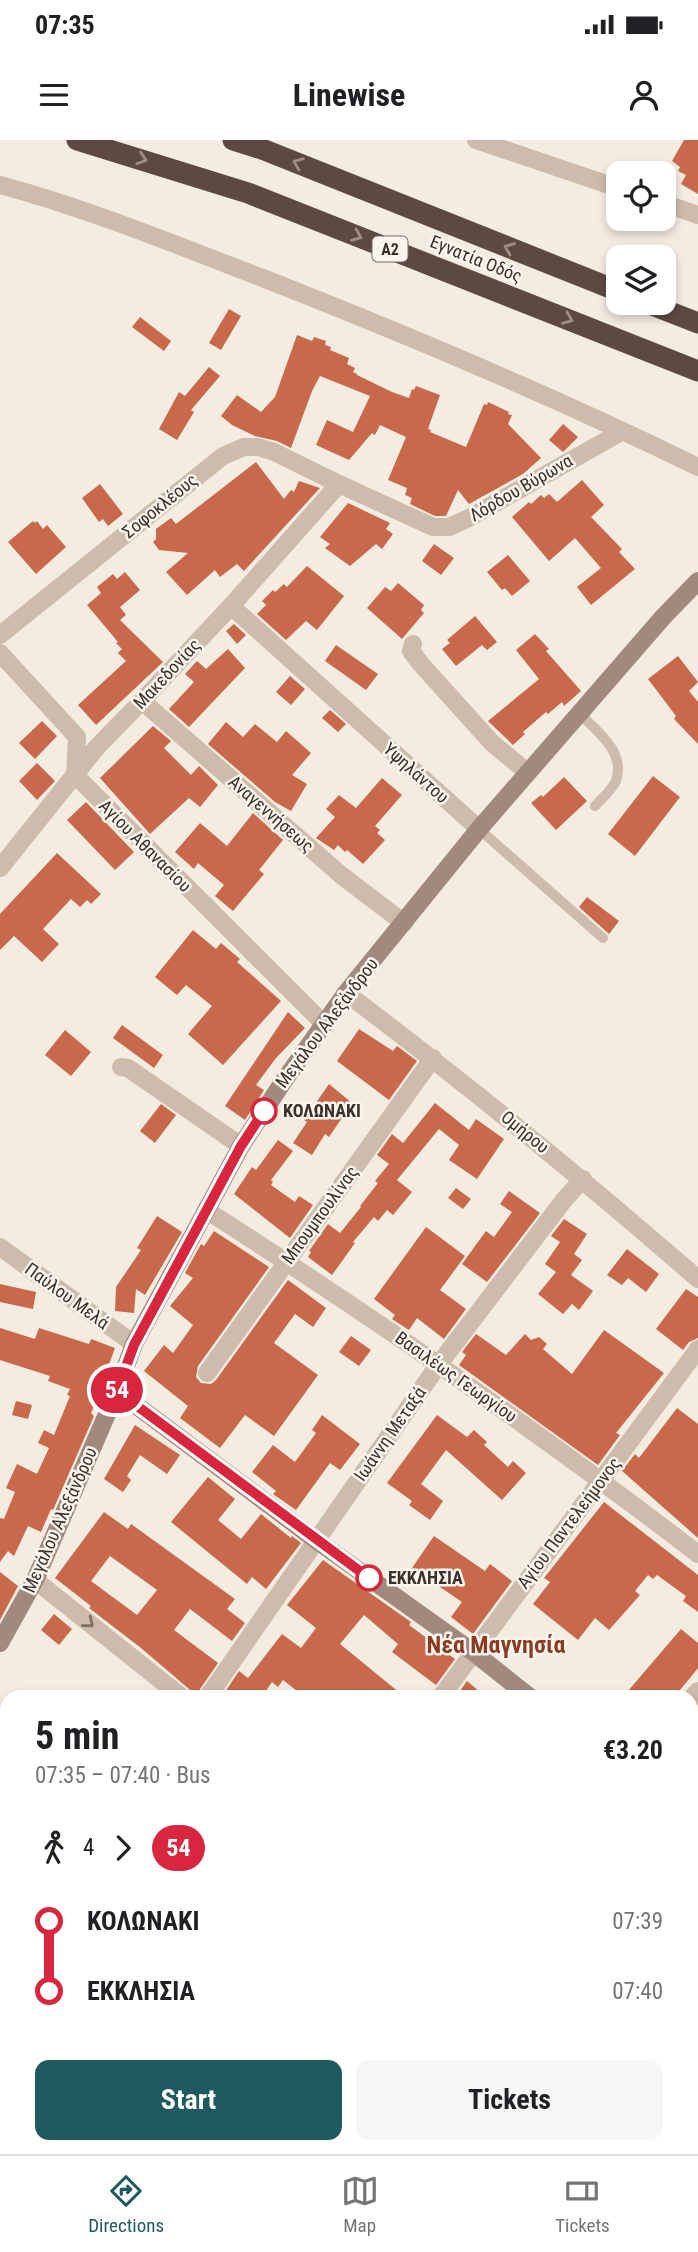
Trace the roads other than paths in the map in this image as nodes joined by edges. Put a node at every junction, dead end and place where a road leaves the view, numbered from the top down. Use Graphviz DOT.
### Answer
graph roads {
  1 [pos="77,140"];
  2 [pos="233,140"];
  3 [pos="476,140"];
  4 [pos="606,184"];
  5 [pos="0,185"];
  6 [pos="676,207"];
  7 [pos="698,215"];
  8 [pos="606,286"];
  9 [pos="676,314"];
  10 [pos="698,323"];
  11 [pos="698,371"];
  12 [pos="623,430"];
  13 [pos="698,467"];
  14 [pos="339,484"];
  15 [pos="698,581"];
  16 [pos="231,606"];
  17 [pos="0,635"];
  18 [pos="413,644"];
  19 [pos="0,653"];
  20 [pos="142,701"];
  21 [pos="579,713"];
  22 [pos="77,737"];
  23 [pos="97,747"];
  24 [pos="527,772"];
  25 [pos="75,775"];
  26 [pos="595,806"];
  27 [pos="479,829"];
  28 [pos="0,868"];
  29 [pos="404,923"];
  30 [pos="603,938"];
  31 [pos="346,993"];
  32 [pos="324,1024"];
  33 [pos="433,1058"];
  34 [pos="121,1067"];
  35 [pos="241,1146"];
  36 [pos="583,1179"];
  37 [pos="206,1210"];
  38 [pos="0,1247"];
  39 [pos="286,1262"];
  40 [pos="698,1279"];
  41 [pos="134,1345"];
  42 [pos="698,1349"];
  43 [pos="439,1364"];
  44 [pos="207,1373"];
  45 [pos="117,1391"];
  46 [pos="601,1480"];
  47 [pos="316,1540"];
  48 [pos="698,1555"];
  49 [pos="36,1580"];
  50 [pos="0,1643"];
  51 [pos="473,1652"];
  52 [pos="173,1690"];
  53 [pos="213,1690"];
  54 [pos="446,1690"];
  55 [pos="521,1690"];
  1 -- 11 [label="highway, Εγνατία Οδός / Α2, one-way"];
  8 -- 2 [label="highway, Εγνατία Οδός, one-way"];
  3 -- 4 [label="street"];
  5 -- 12 [label="street"];
  6 -- 7 [label="street"];
  9 -- 10 [label="highway"];
  12 -- 13 [label="street"];
  12 -- 14 [label="street, Λόρδου Βύρωνα"];
  14 -- 16 [label="street, Μακεδονίας"];
  14 -- 17 [label="street, Σοφοκλέους"];
  15 -- 21 [label="street, Μεγάλου Αλεξάνδρου"];
  16 -- 20 [label="street, Μακεδονίας"];
  16 -- 27 [label="street, Υψηλάντου"];
  18 -- 24 [label="street"];
  19 -- 22 [label="street"];
  20 -- 23 [label="street, Μακεδονίας"];
  20 -- 29 [label="street, Αναγεννήσεως"];
  21 -- 24 [label="street, Μεγάλου Αλεξάνδρου"];
  21 -- 26 [label="lane"];
  22 -- 23 [label="street"];
  22 -- 25 [label="street"];
  23 -- 25 [label="street, Μακεδονίας"];
  24 -- 27 [label="street, Μεγάλου Αλεξάνδρου"];
  25 -- 28 [label="street, Μακεδονίας"];
  25 -- 32 [label="street, Αγίου Αθανασίου"];
  27 -- 29 [label="street, Μεγάλου Αλεξάνδρου"];
  27 -- 30 [label="lane, Υψηλάντου"];
  29 -- 31 [label="street, Μεγάλου Αλεξάνδρου"];
  31 -- 32 [label="street, Μεγάλου Αλεξάνδρου"];
  31 -- 33 [label="street, Ομήρου"];
  32 -- 35 [label="street, Μεγάλου Αλεξάνδρου"];
  33 -- 36 [label="street, Ομήρου"];
  33 -- 39 [label="street, Μπουμπουλίνας"];
  34 -- 35 [label="street"];
  35 -- 37 [label="street, Μεγάλου Αλεξάνδρου"];
  36 -- 40 [label="street, Ομήρου"];
  36 -- 43 [label="street, Ιωάννη Μεταξά"];
  37 -- 39 [label="street, Βασιλέως Γεωργίου"];
  37 -- 41 [label="street, Μεγάλου Αλεξάνδρου"];
  38 -- 41 [label="street, Παύλου Μελά"];
  39 -- 43 [label="street, Βασιλέως Γεωργίου"];
  39 -- 44 [label="street, Μπουμπουλίνας"];
  41 -- 45 [label="street, Μεγάλου Αλεξάνδρου"];
  42 -- 46 [label="street, Αγίου Παντελεήμονος"];
  43 -- 46 [label="street, Βασιλέως Γεωργίου"];
  43 -- 47 [label="street, Ιωάννη Μεταξά"];
  45 -- 47 [label="street"];
  45 -- 49 [label="street, Μεγάλου Αλεξάνδρου"];
  46 -- 48 [label="street, Βασιλέως Γεωργίου"];
  46 -- 51 [label="street, Αγίου Παντελεήμονος"];
  47 -- 51 [label="street"];
  47 -- 53 [label="street, Ιωάννη Μεταξά"];
  49 -- 50 [label="street, Μεγάλου Αλεξάνδρου"];
  49 -- 52 [label="street, one-way"];
  51 -- 54 [label="street, Αγίου Παντελεήμονος"];
  51 -- 55 [label="street"];
}
